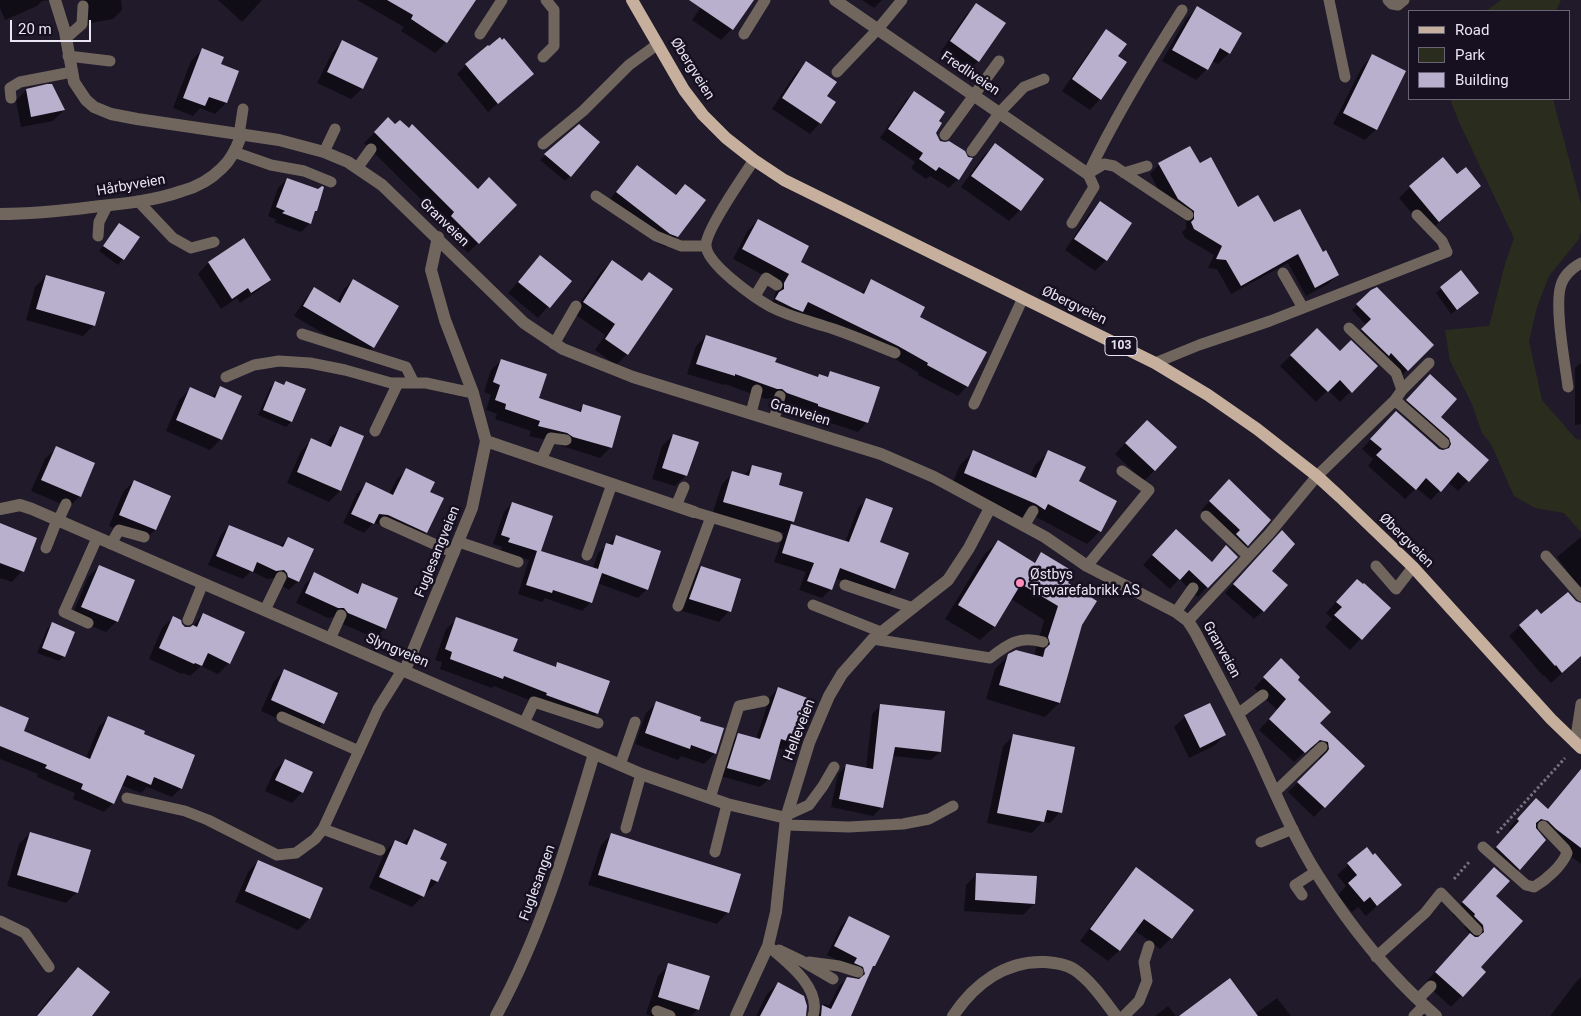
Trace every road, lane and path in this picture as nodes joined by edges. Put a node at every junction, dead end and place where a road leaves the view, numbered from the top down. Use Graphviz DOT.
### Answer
graph roads {
  1 [pos="55,0"];
  2 [pos="502,0"];
  3 [pos="546,0"];
  4 [pos="632,0"];
  5 [pos="765,0"];
  6 [pos="835,0"];
  7 [pos="902,0"];
  8 [pos="1329,0"];
  9 [pos="1388,0"];
  10 [pos="1404,0"];
  11 [pos="83,6"];
  12 [pos="1182,10"];
  13 [pos="878,29"];
  14 [pos="480,34"];
  15 [pos="744,34"];
  16 [pos="66,38"];
  17 [pos="658,44"];
  18 [pos="68,56"];
  19 [pos="544,57"];
  20 [pos="110,61"];
  21 [pos="999,61"];
  22 [pos="72,72"];
  23 [pos="837,72"];
  24 [pos="1345,77"];
  25 [pos="1044,79"];
  26 [pos="973,94"];
  27 [pos="11,98"];
  28 [pos="243,109"];
  29 [pos="1000,112"];
  30 [pos="335,129"];
  31 [pos="240,135"];
  32 [pos="945,135"];
  33 [pos="543,144"];
  34 [pos="371,149"];
  35 [pos="972,151"];
  36 [pos="234,152"];
  37 [pos="324,152"];
  38 [pos="754,160"];
  39 [pos="1147,166"];
  40 [pos="358,167"];
  41 [pos="1124,173"];
  42 [pos="1088,174"];
  43 [pos="331,182"];
  44 [pos="596,196"];
  45 [pos="138,201"];
  46 [pos="107,206"];
  47 [pos="0,214"];
  48 [pos="1188,215"];
  49 [pos="1417,215"];
  50 [pos="1072,223"];
  51 [pos="98,236"];
  52 [pos="438,237"];
  53 [pos="214,242"];
  54 [pos="706,246"];
  55 [pos="1581,263"];
  56 [pos="1283,273"];
  57 [pos="777,285"];
  58 [pos="755,296"];
  59 [pos="1023,298"];
  60 [pos="576,306"];
  61 [pos="1303,308"];
  62 [pos="1349,328"];
  63 [pos="302,334"];
  64 [pos="554,344"];
  65 [pos="895,353"];
  66 [pos="1155,363"];
  67 [pos="1429,363"];
  68 [pos="226,378"];
  69 [pos="398,383"];
  70 [pos="414,383"];
  71 [pos="1568,387"];
  72 [pos="757,390"];
  73 [pos="1402,390"];
  74 [pos="473,393"];
  75 [pos="780,396"];
  76 [pos="1395,400"];
  77 [pos="974,404"];
  78 [pos="751,413"];
  79 [pos="774,420"];
  80 [pos="375,431"];
  81 [pos="566,440"];
  82 [pos="486,441"];
  83 [pos="1444,443"];
  84 [pos="542,460"];
  85 [pos="1122,471"];
  86 [pos="1316,476"];
  87 [pos="612,484"];
  88 [pos="684,487"];
  89 [pos="66,504"];
  90 [pos="676,506"];
  91 [pos="990,508"];
  92 [pos="0,509"];
  93 [pos="1032,511"];
  94 [pos="694,512"];
  95 [pos="1206,516"];
  96 [pos="711,517"];
  97 [pos="58,520"];
  98 [pos="385,522"];
  99 [pos="1024,526"];
  100 [pos="144,537"];
  101 [pos="778,537"];
  102 [pos="97,538"];
  103 [pos="112,544"];
  104 [pos="456,547"];
  105 [pos="46,548"];
  106 [pos="587,555"];
  107 [pos="1248,556"];
  108 [pos="1546,556"];
  109 [pos="518,562"];
  110 [pos="1087,566"];
  111 [pos="1376,566"];
  112 [pos="1413,567"];
  113 [pos="281,577"];
  114 [pos="203,583"];
  115 [pos="845,585"];
  116 [pos="1193,588"];
  117 [pos="1581,596"];
  118 [pos="813,605"];
  119 [pos="678,606"];
  120 [pos="913,608"];
  121 [pos="264,610"];
  122 [pos="1176,612"];
  123 [pos="341,615"];
  124 [pos="188,620"];
  125 [pos="1188,621"];
  126 [pos="88,623"];
  127 [pos="877,635"];
  128 [pos="330,639"];
  129 [pos="1043,642"];
  130 [pos="404,670"];
  131 [pos="1262,695"];
  132 [pos="764,702"];
  133 [pos="1581,704"];
  134 [pos="1238,714"];
  135 [pos="282,717"];
  136 [pos="635,722"];
  137 [pos="524,723"];
  138 [pos="598,723"];
  139 [pos="1578,745"];
  140 [pos="1322,747"];
  141 [pos="359,751"];
  142 [pos="594,754"];
  143 [pos="620,765"];
  144 [pos="834,767"];
  145 [pos="641,774"];
  146 [pos="1275,792"];
  147 [pos="127,798"];
  148 [pos="710,798"];
  149 [pos="727,804"];
  150 [pos="953,806"];
  151 [pos="786,820"];
  152 [pos="1543,826"];
  153 [pos="626,828"];
  154 [pos="1293,829"];
  155 [pos="323,830"];
  156 [pos="1261,842"];
  157 [pos="1483,848"];
  158 [pos="380,850"];
  159 [pos="715,852"];
  160 [pos="1316,872"];
  161 [pos="1441,893"];
  162 [pos="1302,895"];
  163 [pos="0,920"];
  164 [pos="1477,930"];
  165 [pos="768,946"];
  166 [pos="1149,946"];
  167 [pos="1376,957"];
  168 [pos="802,961"];
  169 [pos="49,967"];
  170 [pos="858,972"];
  171 [pos="833,979"];
  172 [pos="1431,986"];
  173 [pos="1421,1002"];
  174 [pos="657,1011"];
  175 [pos="496,1016"];
  176 [pos="670,1016"];
  177 [pos="736,1016"];
  178 [pos="813,1016"];
  179 [pos="953,1016"];
  180 [pos="1116,1016"];
  181 [pos="1124,1016"];
  182 [pos="1414,1016"];
  183 [pos="1436,1016"];
  1 -- 16 [label="street, Granveien"];
  2 -- 14 [label="lane"];
  3 -- 19 [label="lane"];
  4 -- 17 [label="main road, Øbergveien / 103"];
  5 -- 15 [label="lane"];
  6 -- 13 [label="street, Fredliveien"];
  7 -- 13 [label="lane"];
  8 -- 24 [label="lane"];
  9 -- 10 [label="lane"];
  11 -- 16 [label="lane"];
  12 -- 42 [label="lane"];
  13 -- 23 [label="lane"];
  13 -- 26 [label="street, Fredliveien"];
  16 -- 18 [label="street, Granveien"];
  17 -- 33 [label="lane"];
  17 -- 38 [label="main road, Øbergveien / 103"];
  18 -- 20 [label="lane"];
  18 -- 22 [label="street, Granveien"];
  21 -- 26 [label="lane"];
  22 -- 27 [label="lane"];
  22 -- 31 [label="street, Granveien"];
  25 -- 29 [label="lane"];
  26 -- 29 [label="street, Fredliveien"];
  26 -- 32 [label="lane"];
  28 -- 31 [label="lane"];
  29 -- 35 [label="lane"];
  29 -- 42 [label="street, Fredliveien"];
  30 -- 37 [label="lane"];
  31 -- 36 [label="street, Hårbyveien"];
  31 -- 37 [label="street, Granveien"];
  34 -- 40 [label="lane"];
  36 -- 43 [label="lane"];
  36 -- 45 [label="street, Hårbyveien"];
  37 -- 40 [label="street, Granveien"];
  38 -- 54 [label="lane"];
  38 -- 59 [label="main road, Øbergveien / 103"];
  39 -- 41 [label="lane"];
  40 -- 52 [label="street, Granveien"];
  41 -- 42 [label="lane"];
  41 -- 48 [label="lane"];
  42 -- 50 [label="lane"];
  44 -- 54 [label="lane"];
  45 -- 46 [label="street, Hårbyveien"];
  45 -- 53 [label="lane"];
  46 -- 47 [label="street, Hårbyveien"];
  46 -- 51 [label="lane"];
  49 -- 61 [label="lane"];
  52 -- 64 [label="street, Granveien"];
  52 -- 74 [label="street, Fuglesangveien"];
  54 -- 58 [label="lane"];
  55 -- 71 [label="lane"];
  56 -- 61 [label="lane"];
  57 -- 58 [label="lane"];
  58 -- 65 [label="lane"];
  59 -- 66 [label="main road, Øbergveien / 103"];
  59 -- 77 [label="lane"];
  60 -- 64 [label="lane"];
  61 -- 66 [label="lane"];
  62 -- 73 [label="lane"];
  63 -- 70 [label="lane"];
  64 -- 78 [label="street, Granveien"];
  66 -- 86 [label="main road, Øbergveien / 103"];
  67 -- 73 [label="lane"];
  68 -- 69 [label="lane"];
  69 -- 70 [label="lane"];
  69 -- 80 [label="lane"];
  70 -- 74 [label="lane"];
  72 -- 78 [label="lane"];
  73 -- 76 [label="lane"];
  74 -- 82 [label="street, Fuglesangveien"];
  75 -- 79 [label="lane"];
  76 -- 83 [label="lane"];
  76 -- 86 [label="lane"];
  78 -- 79 [label="street, Granveien"];
  79 -- 91 [label="street, Granveien"];
  81 -- 84 [label="lane"];
  82 -- 84 [label="street"];
  82 -- 104 [label="street, Fuglesangveien"];
  84 -- 87 [label="street"];
  85 -- 110 [label="lane"];
  86 -- 107 [label="lane"];
  86 -- 112 [label="main road, Øbergveien / 103"];
  87 -- 90 [label="street"];
  87 -- 106 [label="lane"];
  88 -- 90 [label="lane"];
  89 -- 97 [label="lane"];
  90 -- 94 [label="street"];
  91 -- 99 [label="street, Granveien"];
  91 -- 120 [label="street, Helleveien"];
  92 -- 97 [label="street, Slyngveien"];
  93 -- 99 [label="lane"];
  94 -- 96 [label="lane"];
  95 -- 107 [label="lane"];
  96 -- 101 [label="lane"];
  96 -- 119 [label="lane"];
  97 -- 102 [label="street, Slyngveien"];
  97 -- 105 [label="lane"];
  98 -- 104 [label="lane"];
  99 -- 110 [label="street, Granveien"];
  100 -- 103 [label="lane"];
  102 -- 103 [label="street, Slyngveien"];
  102 -- 126 [label="lane"];
  103 -- 114 [label="street, Slyngveien"];
  104 -- 109 [label="lane"];
  104 -- 130 [label="street, Fuglesangveien"];
  107 -- 125 [label="lane"];
  108 -- 117 [label="lane"];
  110 -- 122 [label="street, Granveien"];
  111 -- 112 [label="lane"];
  112 -- 139 [label="main road, Øbergveien / 103"];
  113 -- 121 [label="lane"];
  114 -- 121 [label="street, Slyngveien"];
  114 -- 124 [label="lane"];
  115 -- 120 [label="lane"];
  116 -- 122 [label="lane"];
  118 -- 127 [label="lane"];
  120 -- 127 [label="street, Helleveien"];
  121 -- 128 [label="street, Slyngveien"];
  122 -- 125 [label="street, Granveien"];
  123 -- 128 [label="lane"];
  125 -- 134 [label="street, Granveien"];
  127 -- 129 [label="lane"];
  127 -- 151 [label="street, Helleveien"];
  128 -- 130 [label="street, Slyngveien"];
  130 -- 137 [label="street, Slyngveien"];
  130 -- 141 [label="lane"];
  131 -- 134 [label="lane"];
  132 -- 148 [label="lane"];
  133 -- 139 [label="lane"];
  134 -- 146 [label="street, Granveien"];
  135 -- 141 [label="lane"];
  136 -- 143 [label="lane"];
  137 -- 138 [label="lane"];
  137 -- 142 [label="street, Slyngveien"];
  139 -- 157 [label="path"];
  140 -- 146 [label="lane"];
  141 -- 155 [label="lane"];
  142 -- 143 [label="street, Slyngveien"];
  142 -- 175 [label="street, Fuglesangen"];
  143 -- 145 [label="street, Slyngveien"];
  144 -- 151 [label="lane"];
  145 -- 148 [label="street, Slyngveien"];
  145 -- 153 [label="lane"];
  146 -- 154 [label="street, Granveien"];
  147 -- 155 [label="lane"];
  148 -- 149 [label="street, Slyngveien"];
  149 -- 151 [label="street, Slyngveien"];
  149 -- 159 [label="lane"];
  150 -- 151 [label="lane"];
  151 -- 165 [label="street, Helleveien"];
  152 -- 157 [label="lane"];
  154 -- 156 [label="lane"];
  154 -- 160 [label="street, Granveien"];
  155 -- 158 [label="lane"];
  157 -- 161 [label="path"];
  160 -- 162 [label="lane"];
  160 -- 167 [label="street, Granveien"];
  161 -- 164 [label="lane"];
  161 -- 167 [label="lane"];
  163 -- 169 [label="lane"];
  165 -- 168 [label="lane"];
  165 -- 177 [label="street, Helleveien"];
  165 -- 178 [label="lane"];
  166 -- 181 [label="lane"];
  167 -- 173 [label="street, Granveien"];
  168 -- 170 [label="lane"];
  168 -- 171 [label="lane"];
  172 -- 173 [label="lane"];
  173 -- 182 [label="lane"];
  173 -- 183 [label="street, Granveien"];
  174 -- 176 [label="lane"];
  179 -- 180 [label="street"];
}
